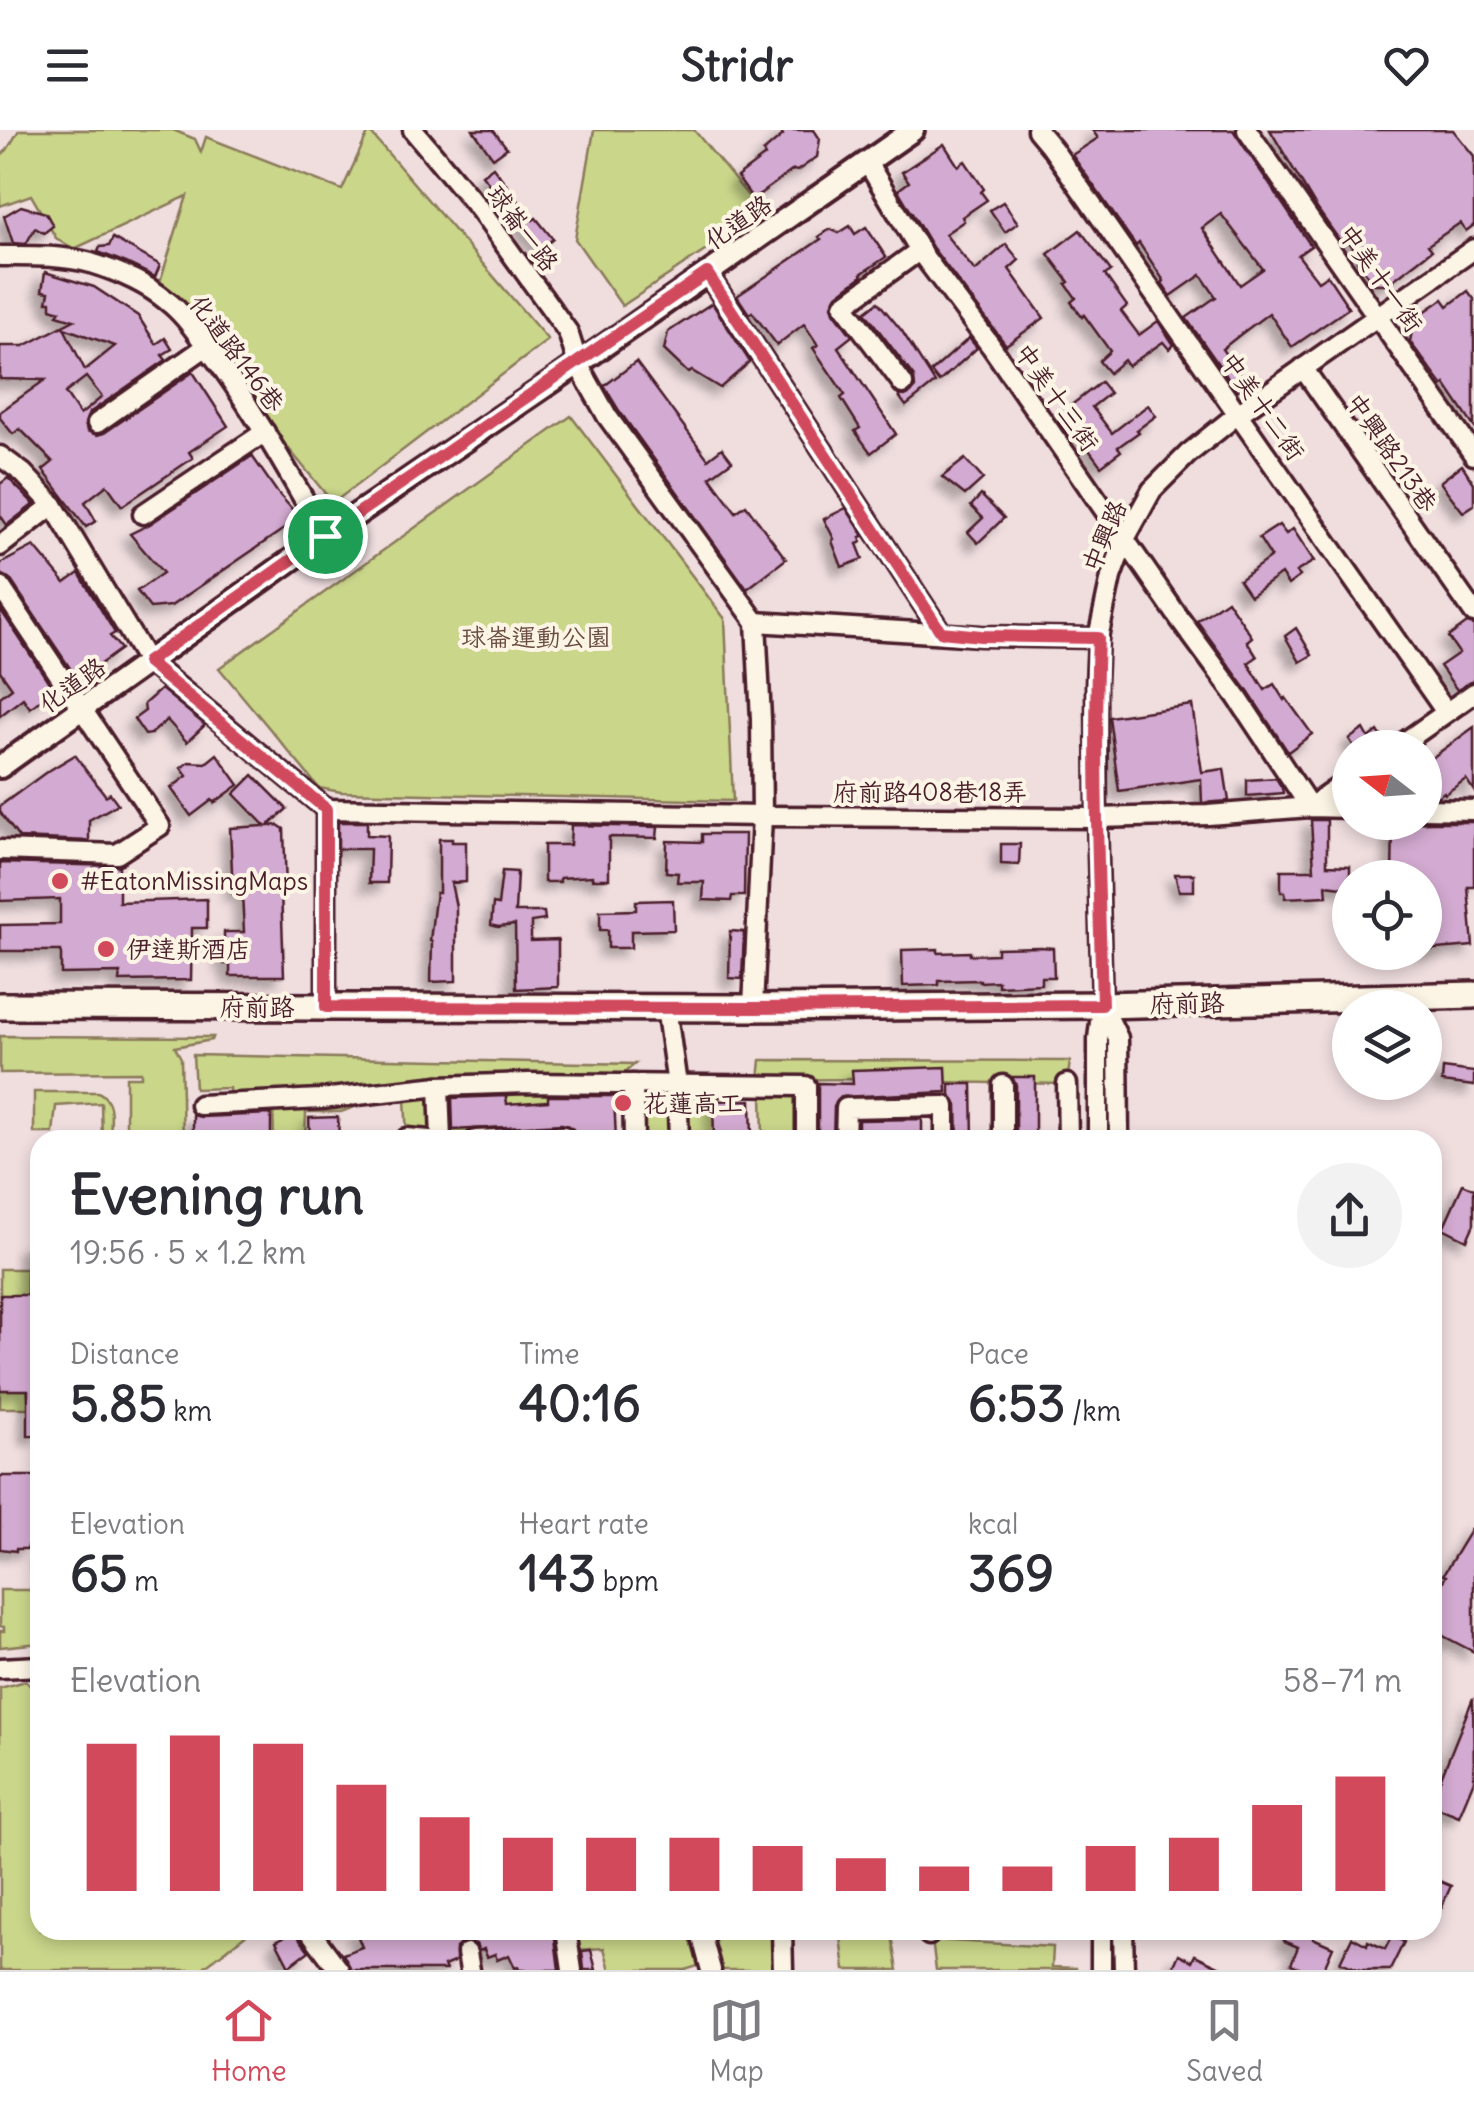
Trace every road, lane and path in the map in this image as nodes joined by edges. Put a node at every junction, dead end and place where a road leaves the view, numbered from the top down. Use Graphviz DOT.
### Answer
graph roads {
  1 [pos="413,130"];
  2 [pos="913,130"];
  3 [pos="1037,130"];
  4 [pos="1247,130"];
  5 [pos="867,162"];
  6 [pos="1474,249"];
  7 [pos="920,250"];
  8 [pos="0,256"];
  9 [pos="707,273"];
  10 [pos="1377,315"];
  11 [pos="207,346"];
  12 [pos="578,364"];
  13 [pos="1303,368"];
  14 [pos="902,384"];
  15 [pos="1238,414"];
  16 [pos="97,424"];
  17 [pos="265,432"];
  18 [pos="1474,455"];
  19 [pos="0,456"];
  20 [pos="54,505"];
  21 [pos="143,514"];
  22 [pos="325,536"];
  23 [pos="1124,540"];
  24 [pos="0,546"];
  25 [pos="0,586"];
  26 [pos="1474,614"];
  27 [pos="756,622"];
  28 [pos="941,632"];
  29 [pos="1098,638"];
  30 [pos="147,662"];
  31 [pos="1474,693"];
  32 [pos="81,709"];
  33 [pos="1446,712"];
  34 [pos="1421,730"];
  35 [pos="0,767"];
  36 [pos="1332,792"];
  37 [pos="1310,807"];
  38 [pos="1332,808"];
  39 [pos="326,809"];
  40 [pos="1442,809"];
  41 [pos="1474,810"];
  42 [pos="762,816"];
  43 [pos="1097,818"];
  44 [pos="0,850"];
  45 [pos="1474,996"];
  46 [pos="1102,1005"];
  47 [pos="0,1006"];
  48 [pos="326,1007"];
  49 [pos="666,1007"];
  50 [pos="754,1008"];
  51 [pos="632,1084"];
  52 [pos="1003,1084"];
  53 [pos="1068,1084"];
  54 [pos="676,1085"];
  55 [pos="439,1086"];
  56 [pos="200,1105"];
  57 [pos="441,1130"];
  58 [pos="634,1130"];
  59 [pos="678,1130"];
  60 [pos="806,1130"];
  61 [pos="846,1130"];
  62 [pos="945,1130"];
  63 [pos="1003,1130"];
  64 [pos="1068,1130"];
  65 [pos="1098,1130"];
  66 [pos="1119,1130"];
  67 [pos="30,1666"];
  68 [pos="0,1668"];
  69 [pos="316,1940"];
  70 [pos="568,1940"];
  71 [pos="703,1940"];
  72 [pos="782,1940"];
  73 [pos="1101,1940"];
  74 [pos="1123,1940"];
  75 [pos="340,1970"];
  76 [pos="572,1970"];
  77 [pos="711,1970"];
  78 [pos="783,1970"];
  79 [pos="1102,1970"];
  80 [pos="1124,1970"];
  1 -- 12 [label="street, 球崙一路"];
  2 -- 5 [label="street, 化道路"];
  3 -- 15 [label="street, 中美十二街"];
  4 -- 10 [label="street, 中美十一街"];
  5 -- 7 [label="street, 中美十三街"];
  5 -- 9 [label="street, 化道路"];
  6 -- 10 [label="street, 中興路"];
  7 -- 14 [label="street"];
  7 -- 23 [label="street, 中美十三街"];
  8 -- 11 [label="street, 化道路146巷"];
  9 -- 12 [label="street, 化道路"];
  9 -- 28 [label="street"];
  10 -- 13 [label="street, 中興路"];
  10 -- 18 [label="street, 中美十一街"];
  11 -- 16 [label="street"];
  11 -- 17 [label="street, 化道路146巷"];
  12 -- 22 [label="street, 化道路"];
  12 -- 27 [label="street, 球崙一路"];
  13 -- 15 [label="street, 中興路"];
  13 -- 26 [label="street, 中興路213巷"];
  15 -- 23 [label="street, 中興路"];
  15 -- 33 [label="street, 中美十二街"];
  17 -- 21 [label="street"];
  17 -- 22 [label="street, 化道路146巷"];
  19 -- 20 [label="street"];
  20 -- 24 [label="street"];
  20 -- 30 [label="street"];
  22 -- 30 [label="street, 化道路"];
  23 -- 29 [label="street, 中興路"];
  23 -- 37 [label="street, 中美十三街"];
  25 -- 32 [label="street"];
  27 -- 28 [label="street"];
  27 -- 42 [label="street"];
  28 -- 29 [label="street"];
  29 -- 43 [label="street, 中興路"];
  30 -- 32 [label="street, 化道路"];
  30 -- 39 [label="street"];
  31 -- 33 [label="street"];
  32 -- 35 [label="street, 化道路"];
  32 -- 44 [label="street"];
  33 -- 34 [label="street"];
  36 -- 37 [label="street"];
  37 -- 38 [label="street, 府前路408巷18弄"];
  37 -- 43 [label="street, 府前路408巷18弄"];
  39 -- 42 [label="street, 府前路408巷18弄"];
  39 -- 48 [label="street"];
  40 -- 41 [label="street"];
  42 -- 43 [label="street, 府前路408巷18弄"];
  42 -- 50 [label="street"];
  43 -- 46 [label="street, 中興路"];
  45 -- 46 [label="main road, 府前路"];
  46 -- 50 [label="main road, 府前路"];
  46 -- 65 [label="street"];
  46 -- 66 [label="street"];
  47 -- 48 [label="main road, 府前路"];
  48 -- 49 [label="main road, 府前路"];
  49 -- 50 [label="main road, 府前路"];
  49 -- 54 [label="street"];
  51 -- 54 [label="street"];
  51 -- 55 [label="street"];
  51 -- 58 [label="street"];
  52 -- 63 [label="street"];
  53 -- 64 [label="street"];
  54 -- 59 [label="street"];
  54 -- 60 [label="street"];
  55 -- 56 [label="street"];
  55 -- 57 [label="street"];
  61 -- 62 [label="street"];
  67 -- 68 [label="street"];
  69 -- 75 [label="street"];
  70 -- 76 [label="street"];
  71 -- 77 [label="street"];
  72 -- 78 [label="street"];
  73 -- 79 [label="street"];
  74 -- 80 [label="street"];
}
